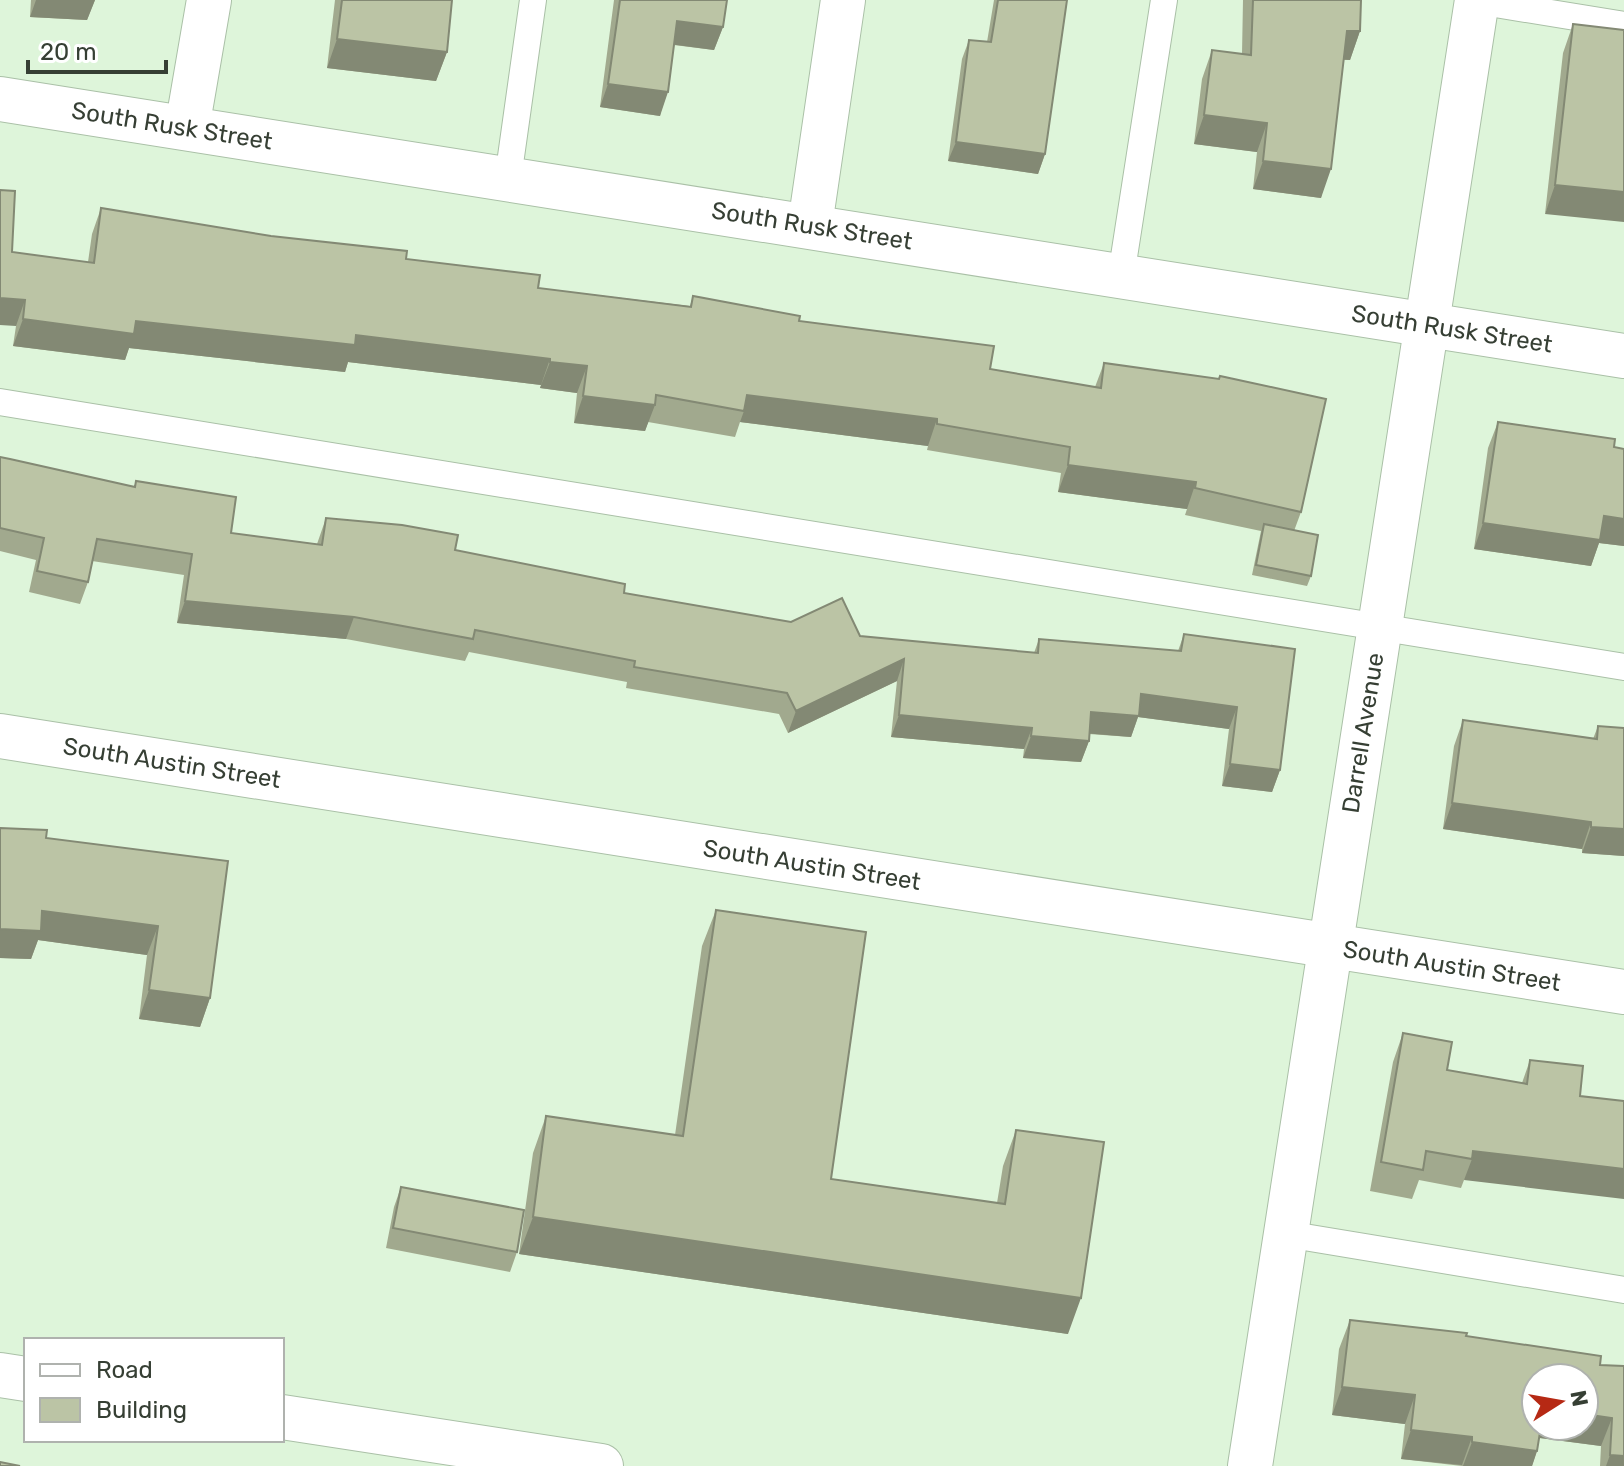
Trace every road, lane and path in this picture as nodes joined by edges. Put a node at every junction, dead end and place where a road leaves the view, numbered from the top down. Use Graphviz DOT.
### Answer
graph roads {
  1 [pos="209,0"];
  2 [pos="533,0"];
  3 [pos="843,0"];
  4 [pos="1164,0"];
  5 [pos="1477,0"];
  6 [pos="1624,25"];
  7 [pos="0,99"];
  8 [pos="187,128"];
  9 [pos="508,178"];
  10 [pos="810,225"];
  11 [pos="1121,276"];
  12 [pos="1428,325"];
  13 [pos="1624,356"];
  14 [pos="0,402"];
  15 [pos="1380,630"];
  16 [pos="1624,667"];
  17 [pos="0,736"];
  18 [pos="1329,947"];
  19 [pos="1624,992"];
  20 [pos="1286,1234"];
  21 [pos="1624,1290"];
  22 [pos="0,1375"];
  23 [pos="24,1379"];
  24 [pos="284,1417"];
  25 [pos="601,1466"];
  26 [pos="1250,1466"];
  1 -- 8 [label="street"];
  2 -- 9 [label="lane"];
  3 -- 10 [label="street"];
  4 -- 11 [label="lane"];
  5 -- 6 [label="lane"];
  5 -- 12 [label="street, Darrell Avenue"];
  7 -- 8 [label="street, South Rusk Street"];
  8 -- 9 [label="street, South Rusk Street"];
  9 -- 10 [label="street, South Rusk Street"];
  10 -- 11 [label="street, South Rusk Street"];
  11 -- 12 [label="street, South Rusk Street"];
  12 -- 13 [label="street, South Rusk Street"];
  12 -- 15 [label="street, Darrell Avenue"];
  14 -- 15 [label="lane"];
  15 -- 16 [label="lane"];
  15 -- 18 [label="street, Darrell Avenue"];
  17 -- 18 [label="street, South Austin Street"];
  18 -- 19 [label="street, South Austin Street"];
  18 -- 20 [label="street, Darrell Avenue"];
  20 -- 21 [label="lane"];
  20 -- 26 [label="street, Darrell Avenue"];
  22 -- 23 [label="street"];
  24 -- 25 [label="street"];
}
